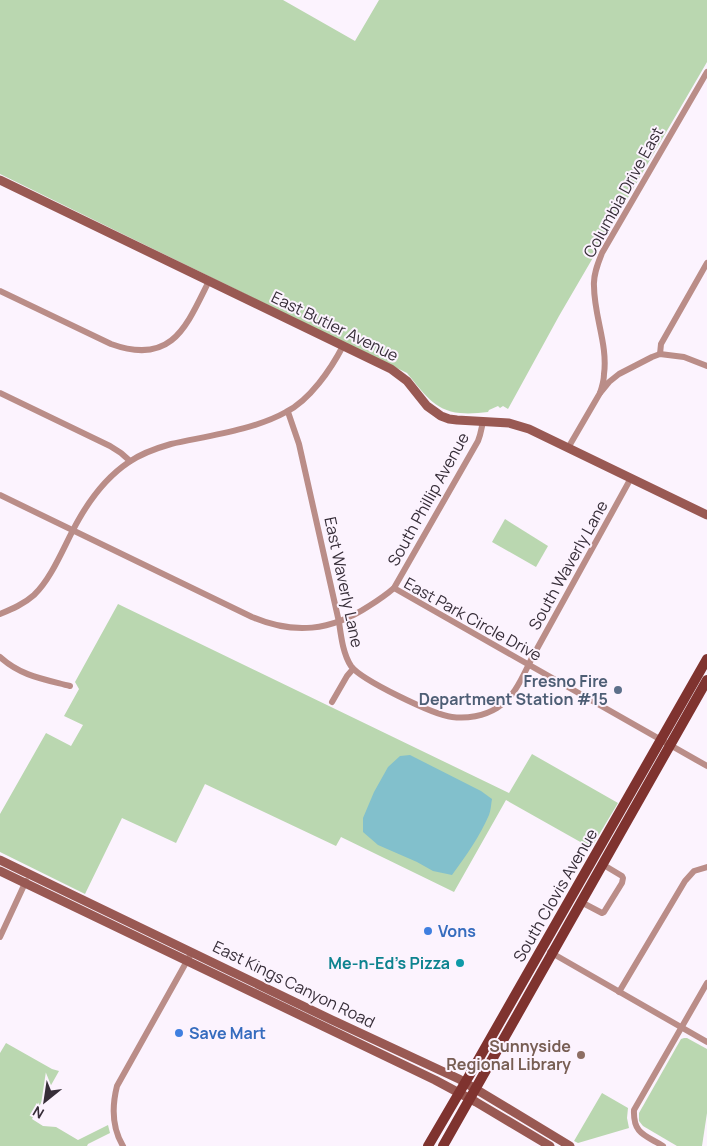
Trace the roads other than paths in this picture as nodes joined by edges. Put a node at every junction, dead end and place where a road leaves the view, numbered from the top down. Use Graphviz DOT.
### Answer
graph roads {
  1 [pos="707,72"];
  2 [pos="0,180"];
  3 [pos="707,263"];
  4 [pos="209,281"];
  5 [pos="0,292"];
  6 [pos="343,346"];
  7 [pos="660,354"];
  8 [pos="707,366"];
  9 [pos="0,393"];
  10 [pos="600,393"];
  11 [pos="288,412"];
  12 [pos="483,422"];
  13 [pos="568,448"];
  14 [pos="130,461"];
  15 [pos="631,478"];
  16 [pos="0,496"];
  17 [pos="707,515"];
  18 [pos="73,530"];
  19 [pos="394,588"];
  20 [pos="0,614"];
  21 [pos="339,622"];
  22 [pos="0,656"];
  23 [pos="707,659"];
  24 [pos="529,665"];
  25 [pos="353,669"];
  26 [pos="707,680"];
  27 [pos="70,686"];
  28 [pos="332,702"];
  29 [pos="666,742"];
  30 [pos="707,766"];
  31 [pos="0,860"];
  32 [pos="602,864"];
  33 [pos="707,867"];
  34 [pos="0,871"];
  35 [pos="28,879"];
  36 [pos="581,902"];
  37 [pos="0,936"];
  38 [pos="547,950"];
  39 [pos="190,956"];
  40 [pos="707,983"];
  41 [pos="619,992"];
  42 [pos="281,1005"];
  43 [pos="339,1023"];
  44 [pos="681,1027"];
  45 [pos="707,1042"];
  46 [pos="465,1083"];
  47 [pos="475,1088"];
  48 [pos="459,1092"];
  49 [pos="470,1098"];
  50 [pos="123,1146"];
  51 [pos="428,1146"];
  52 [pos="443,1146"];
  53 [pos="550,1146"];
  54 [pos="570,1146"];
  55 [pos="663,1146"];
  1 -- 10 [label="street, Columbia Drive East"];
  2 -- 4 [label="main road, East Butler Avenue"];
  3 -- 7 [label="street"];
  4 -- 5 [label="street"];
  4 -- 6 [label="main road, East Butler Avenue"];
  6 -- 11 [label="street"];
  6 -- 12 [label="main road, East Butler Avenue"];
  7 -- 8 [label="street"];
  7 -- 10 [label="street"];
  9 -- 14 [label="street"];
  10 -- 13 [label="street"];
  11 -- 14 [label="street"];
  11 -- 21 [label="street, East Waverly Lane"];
  12 -- 13 [label="main road, East Butler Avenue"];
  12 -- 19 [label="street, South Phillip Avenue"];
  13 -- 15 [label="main road, East Butler Avenue"];
  14 -- 18 [label="street"];
  15 -- 17 [label="main road, East Butler Avenue"];
  15 -- 24 [label="street, South Waverly Lane"];
  16 -- 18 [label="street, East Park Circle Drive"];
  18 -- 20 [label="street"];
  18 -- 21 [label="street, East Park Circle Drive"];
  19 -- 21 [label="street, East Park Circle Drive"];
  19 -- 24 [label="street, East Park Circle Drive"];
  21 -- 25 [label="street, East Waverly Lane"];
  22 -- 27 [label="street"];
  23 -- 29 [label="main road, South Clovis Avenue"];
  24 -- 25 [label="street, East Waverly Lane"];
  24 -- 29 [label="street, East Park Circle Drive"];
  25 -- 28 [label="street"];
  26 -- 29 [label="main road, South Clovis Avenue"];
  29 -- 30 [label="street, East Park Circle Drive"];
  29 -- 32 [label="main road, South Clovis Avenue"];
  29 -- 38 [label="main road, South Clovis Avenue"];
  31 -- 35 [label="main road, East Kings Canyon Road"];
  32 -- 36 [label="main road, South Clovis Avenue"];
  32 -- 36 [label="street"];
  33 -- 41 [label="street"];
  34 -- 35 [label="main road, East Kings Canyon Road"];
  35 -- 37 [label="street"];
  35 -- 39 [label="main road, East Kings Canyon Road"];
  36 -- 38 [label="main road, South Clovis Avenue"];
  38 -- 41 [label="street"];
  38 -- 46 [label="main road, South Clovis Avenue"];
  38 -- 47 [label="main road, South Clovis Avenue"];
  39 -- 42 [label="main road, East Kings Canyon Road"];
  39 -- 43 [label="main road, East Kings Canyon Road"];
  39 -- 50 [label="street"];
  40 -- 44 [label="street"];
  41 -- 44 [label="street"];
  42 -- 43 [label="main road"];
  42 -- 48 [label="main road, East Kings Canyon Road"];
  43 -- 46 [label="main road, East Kings Canyon Road"];
  44 -- 45 [label="street"];
  44 -- 55 [label="street"];
  46 -- 47 [label="main road, East Kings Canyon Road"];
  46 -- 48 [label="main road, South Clovis Avenue"];
  47 -- 49 [label="main road, South Clovis Avenue"];
  47 -- 54 [label="main road, East Kings Canyon Road"];
  48 -- 49 [label="main road, East Kings Canyon Road"];
  48 -- 51 [label="main road, South Clovis Avenue"];
  49 -- 52 [label="main road, South Clovis Avenue"];
  49 -- 53 [label="main road, East Kings Canyon Road"];
}
